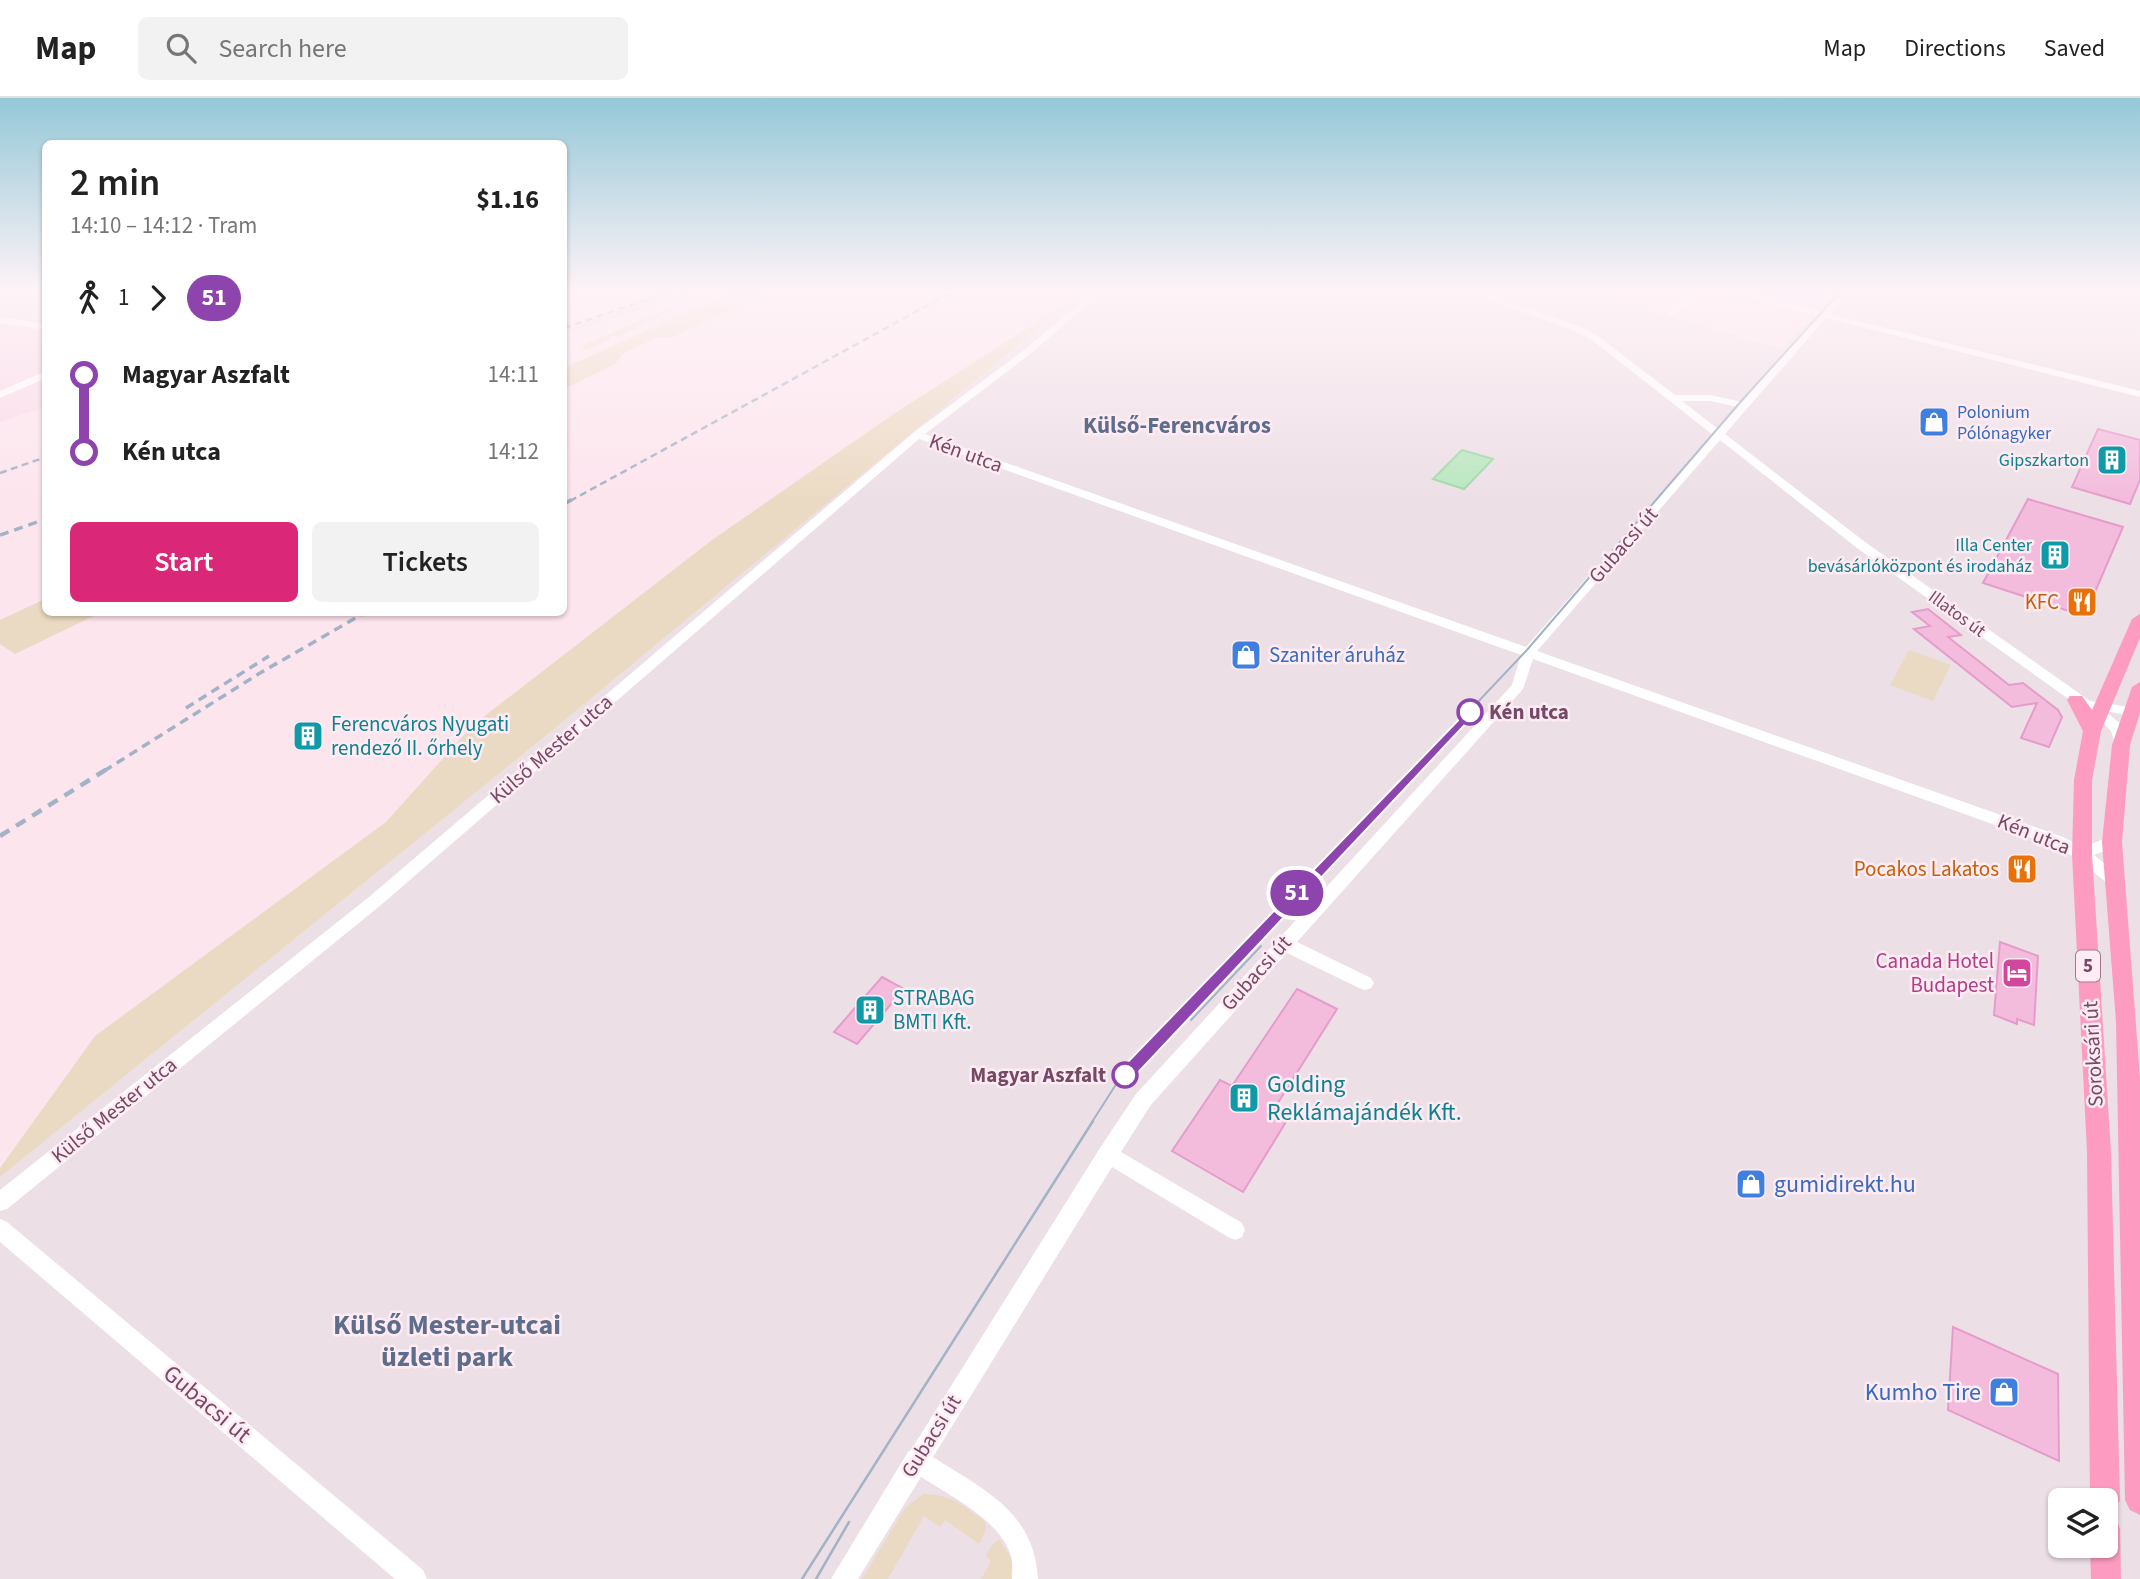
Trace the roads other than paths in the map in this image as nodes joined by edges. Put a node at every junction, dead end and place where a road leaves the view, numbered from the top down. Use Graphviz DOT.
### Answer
graph roads {
  1 [pos="1015,361"];
  2 [pos="1624,361"];
  3 [pos="1781,361"];
  4 [pos="2010,361"];
  5 [pos="42,376"];
  6 [pos="2140,394"];
  7 [pos="0,395"];
  8 [pos="1673,398"];
  9 [pos="1742,405"];
  10 [pos="1718,432"];
  11 [pos="917,435"];
  12 [pos="2140,619"];
  13 [pos="1529,652"];
  14 [pos="2140,687"];
  15 [pos="2076,700"];
  16 [pos="2100,711"];
  17 [pos="2132,711"];
  18 [pos="2092,732"];
  19 [pos="2121,745"];
  20 [pos="2112,842"];
  21 [pos="2082,854"];
  22 [pos="2113,879"];
  23 [pos="1283,943"];
  24 [pos="1365,983"];
  25 [pos="1107,1154"];
  26 [pos="0,1202"];
  27 [pos="0,1229"];
  28 [pos="1235,1230"];
  29 [pos="916,1460"];
  30 [pos="2105,1488"];
  31 [pos="2140,1500"];
  32 [pos="2106,1558"];
  33 [pos="1025,1567"];
  34 [pos="414,1579"];
  35 [pos="844,1579"];
  36 [pos="2106,1579"];
  1 -- 11 [label="street, Külső Mester utca"];
  2 -- 8 [label="street, Illatos út"];
  3 -- 9 [label="street, Gubacsi út"];
  4 -- 6 [label="street"];
  5 -- 7 [label="street"];
  8 -- 9 [label="street"];
  8 -- 10 [label="street, Illatos út"];
  9 -- 10 [label="street, Gubacsi út"];
  10 -- 13 [label="street, Gubacsi út"];
  10 -- 15 [label="street, Illatos út"];
  11 -- 13 [label="street, Kén utca"];
  11 -- 26 [label="street, Külső Mester utca"];
  12 -- 16 [label="main road, Soroksári út / 5"];
  13 -- 21 [label="street, Kén utca"];
  13 -- 23 [label="street, Gubacsi út"];
  14 -- 17 [label="main road, Soroksári út / 5"];
  15 -- 16 [label="street, Illatos út"];
  15 -- 18 [label="main road"];
  16 -- 17 [label="street, Illatos út"];
  16 -- 18 [label="main road, Soroksári út / 5"];
  16 -- 19 [label="street, Illatos út"];
  17 -- 19 [label="main road, Soroksári út / 5"];
  18 -- 21 [label="main road, Soroksári út / 5"];
  19 -- 20 [label="main road, Soroksári út / 5"];
  20 -- 21 [label="street, Kén utca"];
  20 -- 22 [label="main road, Soroksári út / 5"];
  21 -- 22 [label="street, Kén utca"];
  21 -- 30 [label="main road, Soroksári út / 5"];
  22 -- 31 [label="main road, Soroksári út / 5"];
  23 -- 24 [label="street"];
  23 -- 25 [label="street, Gubacsi út"];
  25 -- 28 [label="street"];
  25 -- 29 [label="street, Gubacsi út"];
  27 -- 34 [label="street, Gubacsi út"];
  29 -- 33 [label="street"];
  29 -- 35 [label="street, Gubacsi út"];
  32 -- 36 [label="main road"];
}
